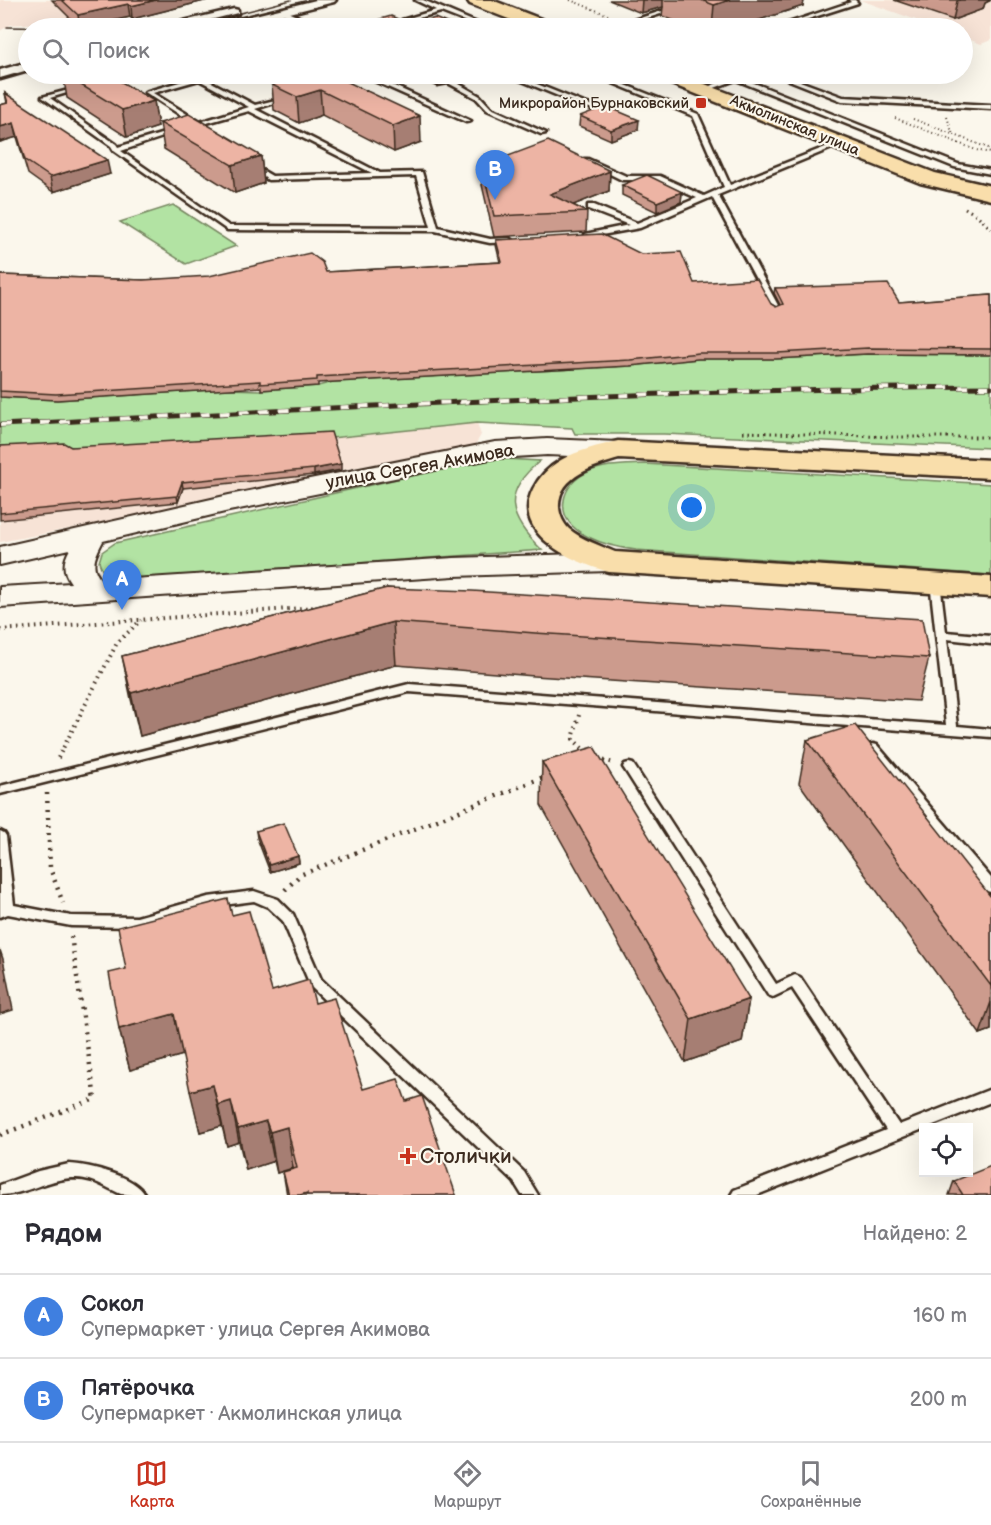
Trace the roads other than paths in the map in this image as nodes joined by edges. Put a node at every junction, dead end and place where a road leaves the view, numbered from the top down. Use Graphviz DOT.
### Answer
graph roads {
  1 [pos="278,0"];
  2 [pos="330,0"];
  3 [pos="418,0"];
  4 [pos="476,0"];
  5 [pos="702,0"];
  6 [pos="852,0"];
  7 [pos="441,10"];
  8 [pos="283,12"];
  9 [pos="216,18"];
  10 [pos="259,18"];
  11 [pos="296,18"];
  12 [pos="412,18"];
  13 [pos="461,18"];
  14 [pos="522,18"];
  15 [pos="645,18"];
  16 [pos="808,18"];
  17 [pos="18,69"];
  18 [pos="0,74"];
  19 [pos="86,84"];
  20 [pos="178,84"];
  21 [pos="210,84"];
  22 [pos="299,84"];
  23 [pos="332,84"];
  24 [pos="386,84"];
  25 [pos="454,84"];
  26 [pos="533,84"];
  27 [pos="619,84"];
  28 [pos="689,84"];
  29 [pos="720,84"];
  30 [pos="752,84"];
  31 [pos="802,84"];
  32 [pos="323,87"];
  33 [pos="704,90"];
  34 [pos="303,92"];
  35 [pos="828,94"];
  36 [pos="293,95"];
  37 [pos="802,104"];
  38 [pos="991,107"];
  39 [pos="252,108"];
  40 [pos="625,117"];
  41 [pos="468,121"];
  42 [pos="198,124"];
  43 [pos="186,128"];
  44 [pos="543,133"];
  45 [pos="195,134"];
  46 [pos="840,143"];
  47 [pos="116,150"];
  48 [pos="574,155"];
  49 [pos="243,161"];
  50 [pos="991,172"];
  51 [pos="381,175"];
  52 [pos="928,178"];
  53 [pos="728,188"];
  54 [pos="991,193"];
  55 [pos="714,194"];
  56 [pos="703,198"];
  57 [pos="591,207"];
  58 [pos="991,215"];
  59 [pos="638,226"];
  60 [pos="435,229"];
  61 [pos="574,237"];
  62 [pos="514,240"];
  63 [pos="776,309"];
  64 [pos="618,450"];
  65 [pos="991,469"];
  66 [pos="92,536"];
  67 [pos="0,556"];
  68 [pos="609,562"];
  69 [pos="935,582"];
  70 [pos="986,586"];
  71 [pos="94,591"];
  72 [pos="0,597"];
  73 [pos="941,635"];
  74 [pos="991,640"];
  75 [pos="952,730"];
  76 [pos="859,732"];
  77 [pos="991,734"];
  78 [pos="629,767"];
  79 [pos="0,790"];
  80 [pos="0,836"];
  81 [pos="991,887"];
  82 [pos="4,911"];
  83 [pos="991,1095"];
  84 [pos="896,1132"];
  85 [pos="0,1192"];
  86 [pos="136,1195"];
  87 [pos="530,1195"];
  88 [pos="739,1195"];
  1 -- 9 [label="street"];
  2 -- 8 [label="street"];
  3 -- 7 [label="lane"];
  4 -- 14 [label="main road"];
  5 -- 15 [label="lane"];
  6 -- 16 [label="lane"];
  7 -- 12 [label="lane"];
  7 -- 13 [label="lane"];
  8 -- 10 [label="street"];
  8 -- 11 [label="lane"];
  17 -- 18 [label="street"];
  19 -- 47 [label="lane"];
  20 -- 42 [label="lane"];
  21 -- 39 [label="lane"];
  22 -- 34 [label="lane"];
  23 -- 32 [label="lane"];
  24 -- 41 [label="lane"];
  25 -- 44 [label="lane"];
  26 -- 40 [label="lane"];
  27 -- 53 [label="lane"];
  28 -- 33 [label="main road, Акмолинская улица"];
  29 -- 33 [label="lane"];
  30 -- 37 [label="lane"];
  31 -- 35 [label="lane"];
  33 -- 46 [label="main road, Акмолинская улица"];
  35 -- 37 [label="lane"];
  35 -- 38 [label="lane"];
  36 -- 39 [label="lane"];
  37 -- 50 [label="lane"];
  39 -- 42 [label="lane"];
  39 -- 51 [label="lane"];
  42 -- 43 [label="lane"];
  43 -- 45 [label="lane"];
  43 -- 47 [label="lane"];
  46 -- 52 [label="main road, Акмолинская улица"];
  46 -- 53 [label="lane"];
  47 -- 60 [label="lane"];
  48 -- 56 [label="lane"];
  49 -- 51 [label="lane"];
  51 -- 60 [label="lane"];
  52 -- 54 [label="main road"];
  52 -- 58 [label="main road"];
  53 -- 55 [label="lane"];
  55 -- 56 [label="lane"];
  55 -- 63 [label="lane"];
  56 -- 59 [label="lane"];
  57 -- 59 [label="lane"];
  59 -- 61 [label="lane"];
  60 -- 62 [label="lane"];
  64 -- 65 [label="main road, улица Сергея Акимова"];
  64 -- 66 [label="main road, улица Сергея Акимова"];
  64 -- 68 [label="main road"];
  66 -- 67 [label="main road, улица Сергея Акимова"];
  66 -- 71 [label="main road"];
  68 -- 69 [label="main road"];
  68 -- 71 [label="main road"];
  69 -- 70 [label="main road"];
  69 -- 73 [label="lane"];
  71 -- 72 [label="main road"];
  73 -- 74 [label="lane"];
  73 -- 75 [label="lane"];
  75 -- 76 [label="lane"];
  75 -- 77 [label="lane"];
  76 -- 79 [label="lane"];
  76 -- 81 [label="lane"];
  78 -- 84 [label="lane"];
  80 -- 82 [label="lane"];
  82 -- 87 [label="lane"];
  83 -- 84 [label="lane"];
  84 -- 88 [label="lane"];
  85 -- 86 [label="lane"];
}
